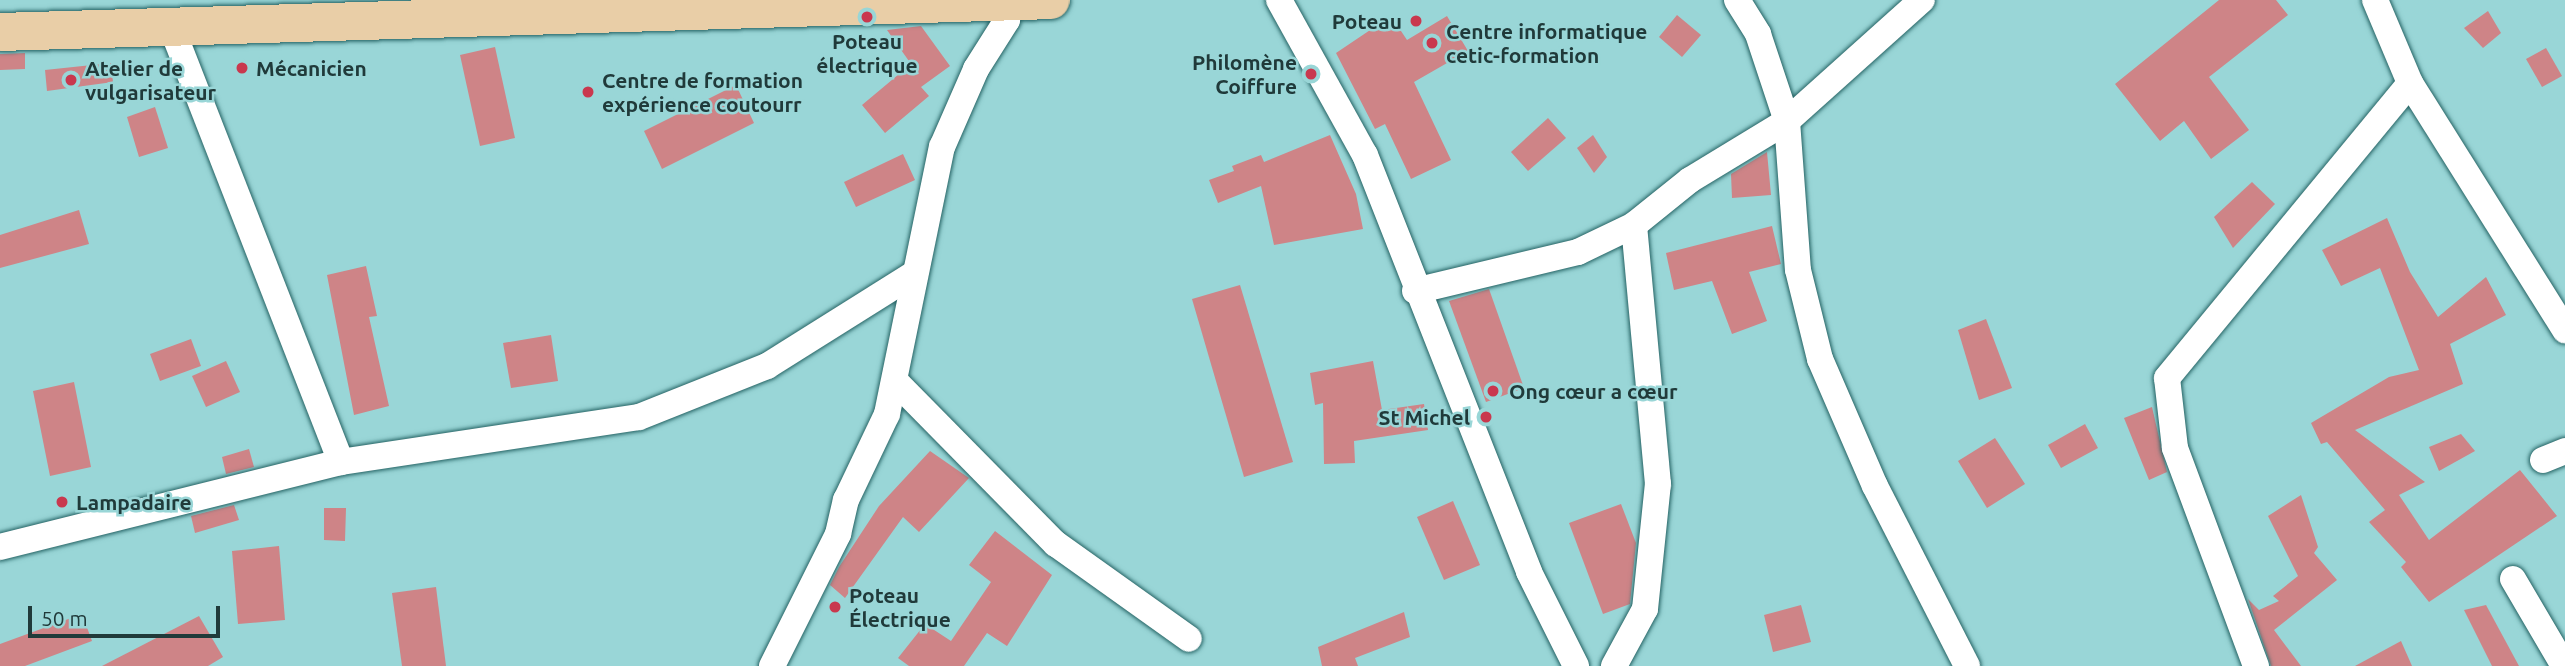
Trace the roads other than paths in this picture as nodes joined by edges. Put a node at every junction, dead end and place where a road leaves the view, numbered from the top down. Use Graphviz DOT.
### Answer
graph roads {
  1 [pos="1010,0"];
  2 [pos="1051,0"];
  3 [pos="1279,0"];
  4 [pos="1737,0"];
  5 [pos="1922,0"];
  6 [pos="2375,0"];
  7 [pos="170,26"];
  8 [pos="0,32"];
  9 [pos="2410,83"];
  10 [pos="1787,121"];
  11 [pos="1634,225"];
  12 [pos="912,275"];
  13 [pos="1415,291"];
  14 [pos="2565,330"];
  15 [pos="895,381"];
  16 [pos="341,462"];
  17 [pos="0,547"];
  18 [pos="2513,579"];
  19 [pos="1189,639"];
  20 [pos="772,666"];
  21 [pos="1576,666"];
  22 [pos="1614,666"];
  23 [pos="1967,666"];
  24 [pos="2256,666"];
  25 [pos="2564,666"];
  1 -- 2 [label="main road"];
  1 -- 7 [label="main road"];
  1 -- 12 [label="street"];
  3 -- 13 [label="street"];
  4 -- 10 [label="street"];
  5 -- 10 [label="street"];
  6 -- 9 [label="street"];
  7 -- 8 [label="main road"];
  7 -- 16 [label="street"];
  9 -- 14 [label="street"];
  9 -- 24 [label="street"];
  10 -- 11 [label="street"];
  10 -- 23 [label="street"];
  11 -- 13 [label="street"];
  11 -- 22 [label="street"];
  12 -- 15 [label="street"];
  12 -- 16 [label="street"];
  13 -- 21 [label="street"];
  15 -- 19 [label="street"];
  15 -- 20 [label="street"];
  16 -- 17 [label="street"];
  18 -- 25 [label="street"];
}
